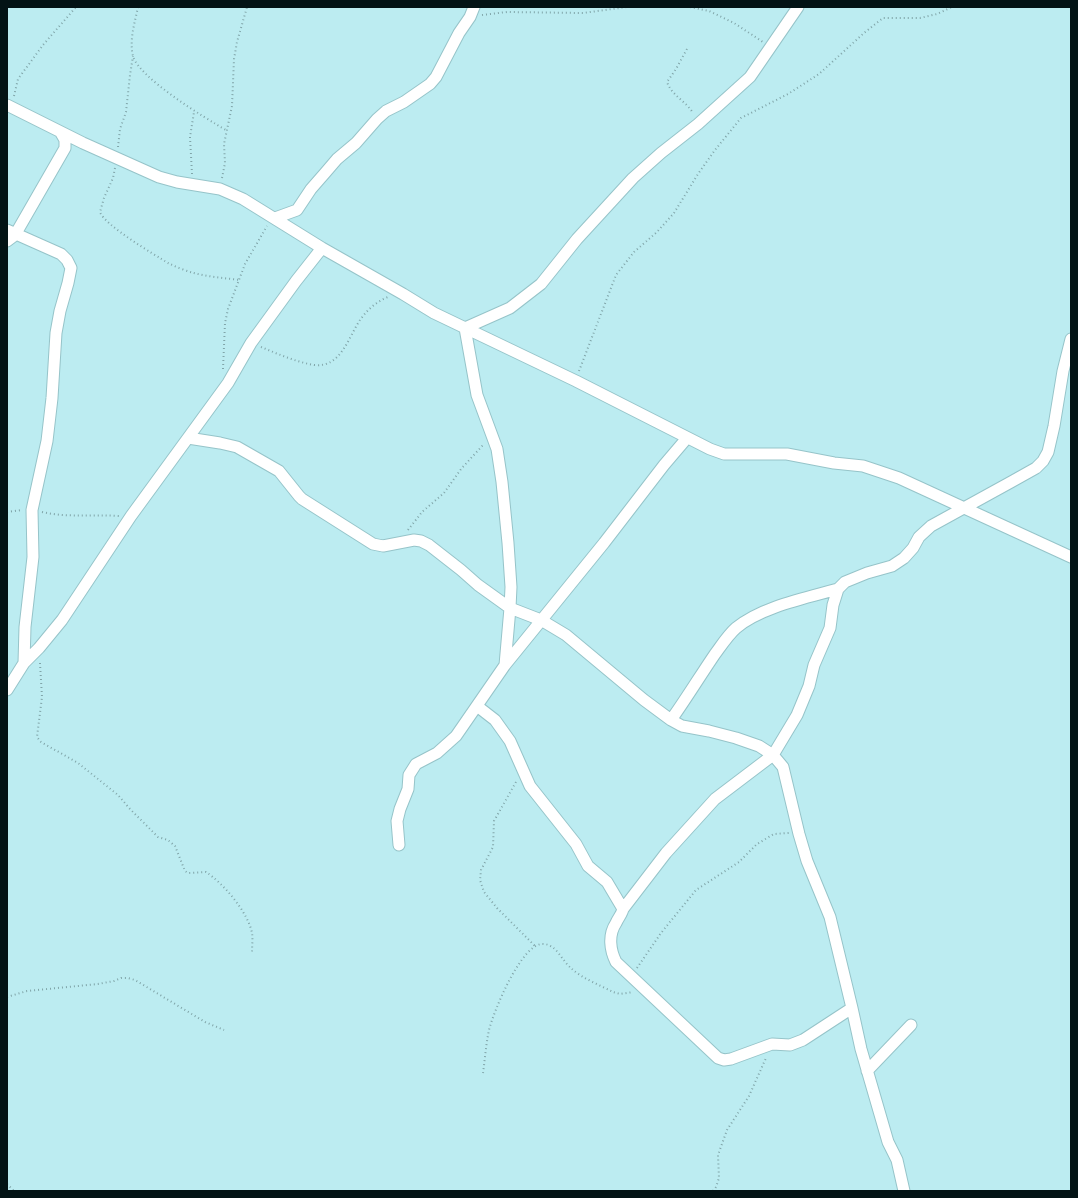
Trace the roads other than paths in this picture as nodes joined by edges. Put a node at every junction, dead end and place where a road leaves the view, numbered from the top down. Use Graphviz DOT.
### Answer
graph roads {
  1 [pos="798,7"];
  2 [pos="472,12"];
  3 [pos="10,106"];
  4 [pos="61,133"];
  5 [pos="275,218"];
  6 [pos="10,235"];
  7 [pos="322,248"];
  8 [pos="465,328"];
  9 [pos="1071,339"];
  10 [pos="188,438"];
  11 [pos="687,438"];
  12 [pos="964,508"];
  13 [pos="1071,557"];
  14 [pos="838,589"];
  15 [pos="510,608"];
  16 [pos="541,620"];
  17 [pos="24,663"];
  18 [pos="505,665"];
  19 [pos="7,690"];
  20 [pos="477,706"];
  21 [pos="671,720"];
  22 [pos="773,754"];
  23 [pos="399,845"];
  24 [pos="623,909"];
  25 [pos="852,1008"];
  26 [pos="911,1026"];
  27 [pos="867,1071"];
  28 [pos="904,1191"];
  1 -- 8 [label="street"];
  2 -- 5 [label="street"];
  3 -- 4 [label="street"];
  4 -- 5 [label="street"];
  4 -- 6 [label="street"];
  5 -- 7 [label="street"];
  6 -- 17 [label="street"];
  7 -- 8 [label="street"];
  7 -- 10 [label="street"];
  8 -- 11 [label="street"];
  8 -- 15 [label="street"];
  9 -- 12 [label="street"];
  10 -- 15 [label="street"];
  10 -- 17 [label="street"];
  11 -- 12 [label="street"];
  11 -- 16 [label="street"];
  12 -- 13 [label="street"];
  12 -- 14 [label="street"];
  14 -- 21 [label="street"];
  14 -- 22 [label="street"];
  15 -- 16 [label="street"];
  15 -- 18 [label="street"];
  16 -- 18 [label="street"];
  16 -- 21 [label="street"];
  17 -- 19 [label="street"];
  18 -- 20 [label="street"];
  20 -- 23 [label="street"];
  20 -- 24 [label="street"];
  21 -- 22 [label="street"];
  22 -- 24 [label="street"];
  22 -- 25 [label="street"];
  24 -- 25 [label="street"];
  25 -- 27 [label="street"];
  26 -- 27 [label="street"];
  27 -- 28 [label="street"];
}
